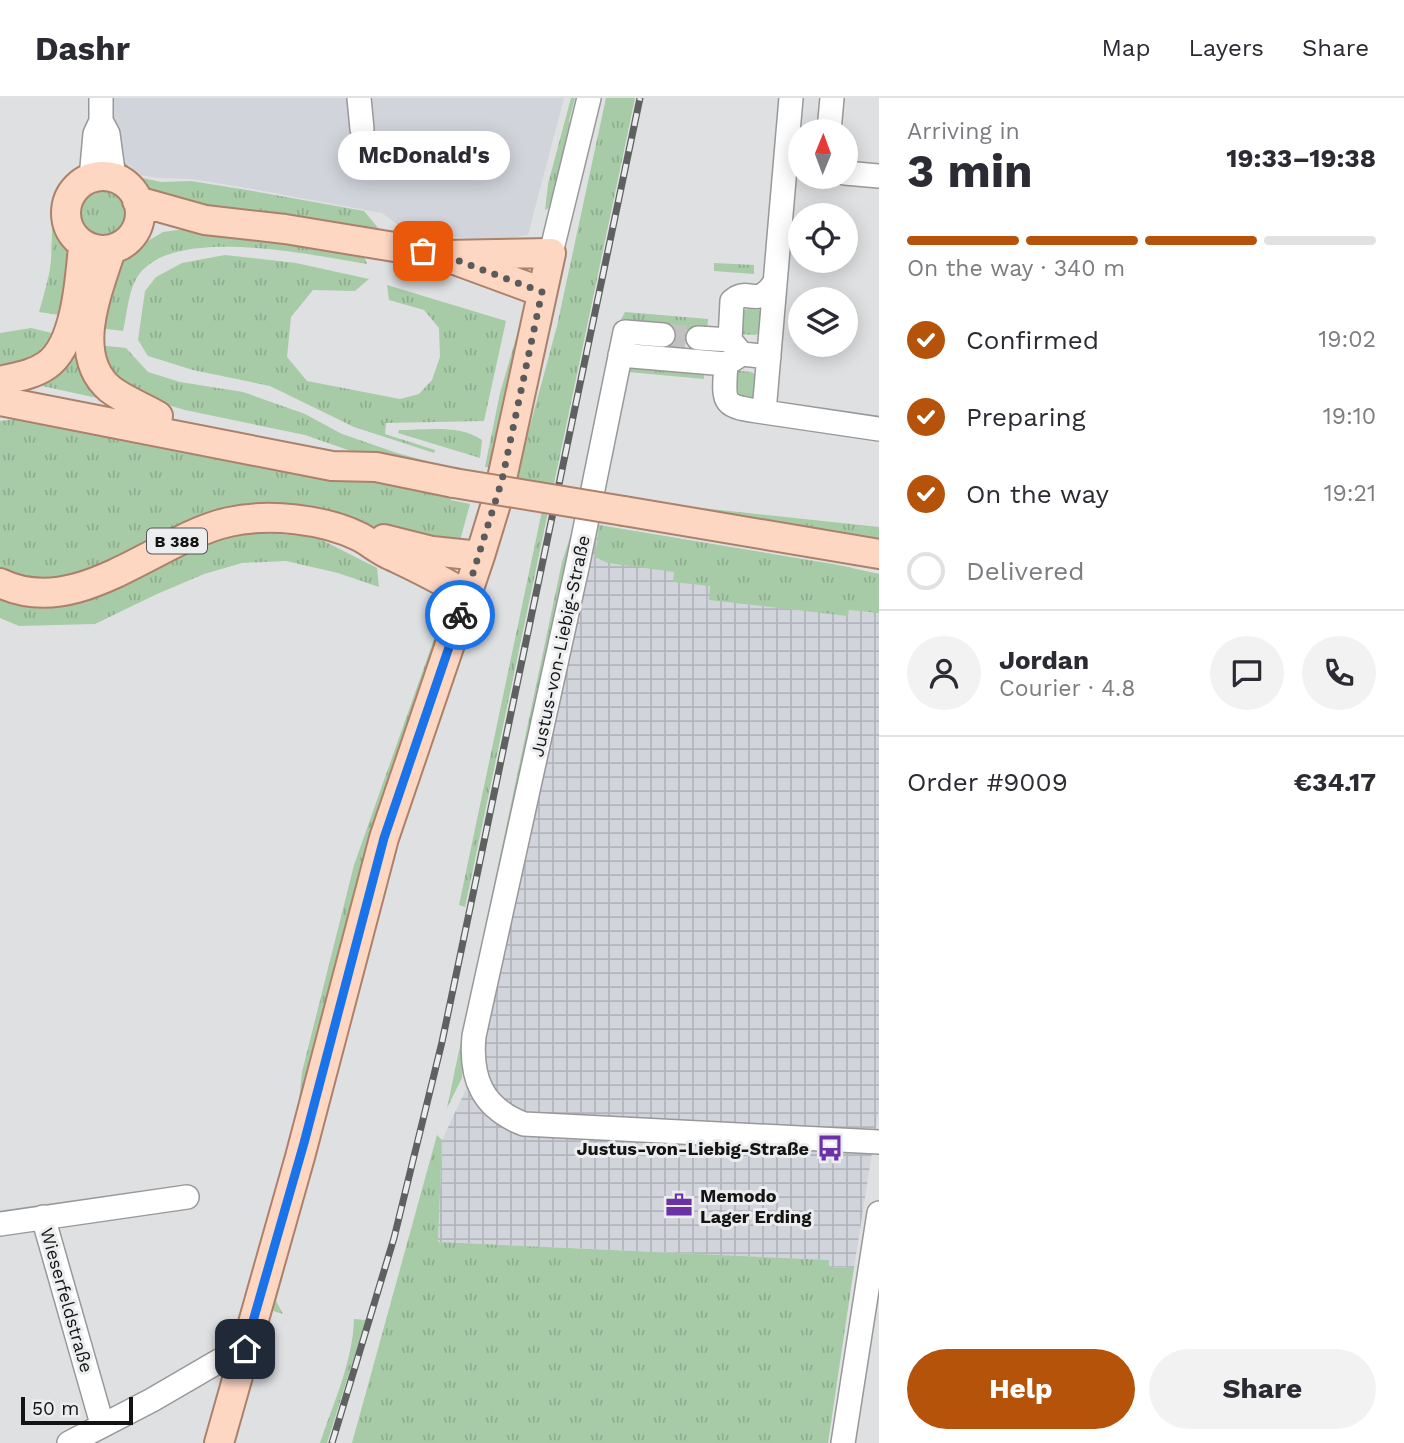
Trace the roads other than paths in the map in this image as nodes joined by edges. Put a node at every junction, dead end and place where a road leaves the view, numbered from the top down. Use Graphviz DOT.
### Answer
graph roads {
  1 [pos="359,98"];
  2 [pos="589,98"];
  3 [pos="791,98"];
  4 [pos="832,98"];
  5 [pos="101,109"];
  6 [pos="792,119"];
  7 [pos="830,119"];
  8 [pos="362,129"];
  9 [pos="858,174"];
  10 [pos="879,176"];
  11 [pos="103,178"];
  12 [pos="790,189"];
  13 [pos="137,201"];
  14 [pos="205,220"];
  15 [pos="136,230"];
  16 [pos="83,246"];
  17 [pos="111,250"];
  18 [pos="551,253"];
  19 [pos="443,255"];
  20 [pos="775,282"];
  21 [pos="542,292"];
  22 [pos="663,335"];
  23 [pos="698,338"];
  24 [pos="733,353"];
  25 [pos="620,355"];
  26 [pos="769,357"];
  27 [pos="0,383"];
  28 [pos="0,401"];
  29 [pos="33,408"];
  30 [pos="0,411"];
  31 [pos="764,412"];
  32 [pos="158,416"];
  33 [pos="879,429"];
  34 [pos="376,467"];
  35 [pos="360,537"];
  36 [pos="879,554"];
  37 [pos="480,556"];
  38 [pos="0,583"];
  39 [pos="467,596"];
  40 [pos="879,1142"];
  41 [pos="187,1197"];
  42 [pos="879,1213"];
  43 [pos="43,1217"];
  44 [pos="0,1224"];
  45 [pos="245,1349"];
  46 [pos="102,1424"];
  47 [pos="69,1443"];
  48 [pos="219,1443"];
  49 [pos="843,1443"];
  1 -- 8 [label="street"];
  2 -- 18 [label="street"];
  3 -- 6 [label="street"];
  4 -- 7 [label="street"];
  5 -- 11 [label="street"];
  9 -- 10 [label="street"];
  11 -- 13 [label="main road"];
  11 -- 16 [label="main road"];
  12 -- 20 [label="street"];
  13 -- 14 [label="main road"];
  13 -- 15 [label="main road"];
  14 -- 15 [label="main road"];
  14 -- 19 [label="main road"];
  15 -- 17 [label="main road"];
  16 -- 17 [label="main road"];
  16 -- 27 [label="main road"];
  17 -- 32 [label="main road"];
  18 -- 19 [label="main road"];
  18 -- 21 [label="main road"];
  19 -- 21 [label="main road"];
  20 -- 24 [label="street"];
  20 -- 26 [label="street"];
  21 -- 37 [label="main road"];
  22 -- 25 [label="street, Justus-von-Liebig-Straße"];
  23 -- 24 [label="street"];
  24 -- 25 [label="street"];
  24 -- 26 [label="street"];
  24 -- 31 [label="street"];
  25 -- 40 [label="street, Justus-von-Liebig-Straße"];
  26 -- 31 [label="street"];
  27 -- 32 [label="main road"];
  28 -- 29 [label="main road"];
  29 -- 30 [label="main road"];
  29 -- 34 [label="main road"];
  31 -- 33 [label="street"];
  32 -- 34 [label="main road"];
  34 -- 36 [label="main road, bridge"];
  35 -- 37 [label="main road, B 388"];
  35 -- 38 [label="main road, B 388"];
  35 -- 39 [label="main road, B 388"];
  37 -- 39 [label="main road"];
  39 -- 45 [label="main road"];
  41 -- 43 [label="street"];
  42 -- 49 [label="street"];
  43 -- 44 [label="street"];
  43 -- 46 [label="street, Wieserfeldstraße"];
  45 -- 46 [label="street"];
  45 -- 48 [label="main road"];
  46 -- 47 [label="street"];
}
